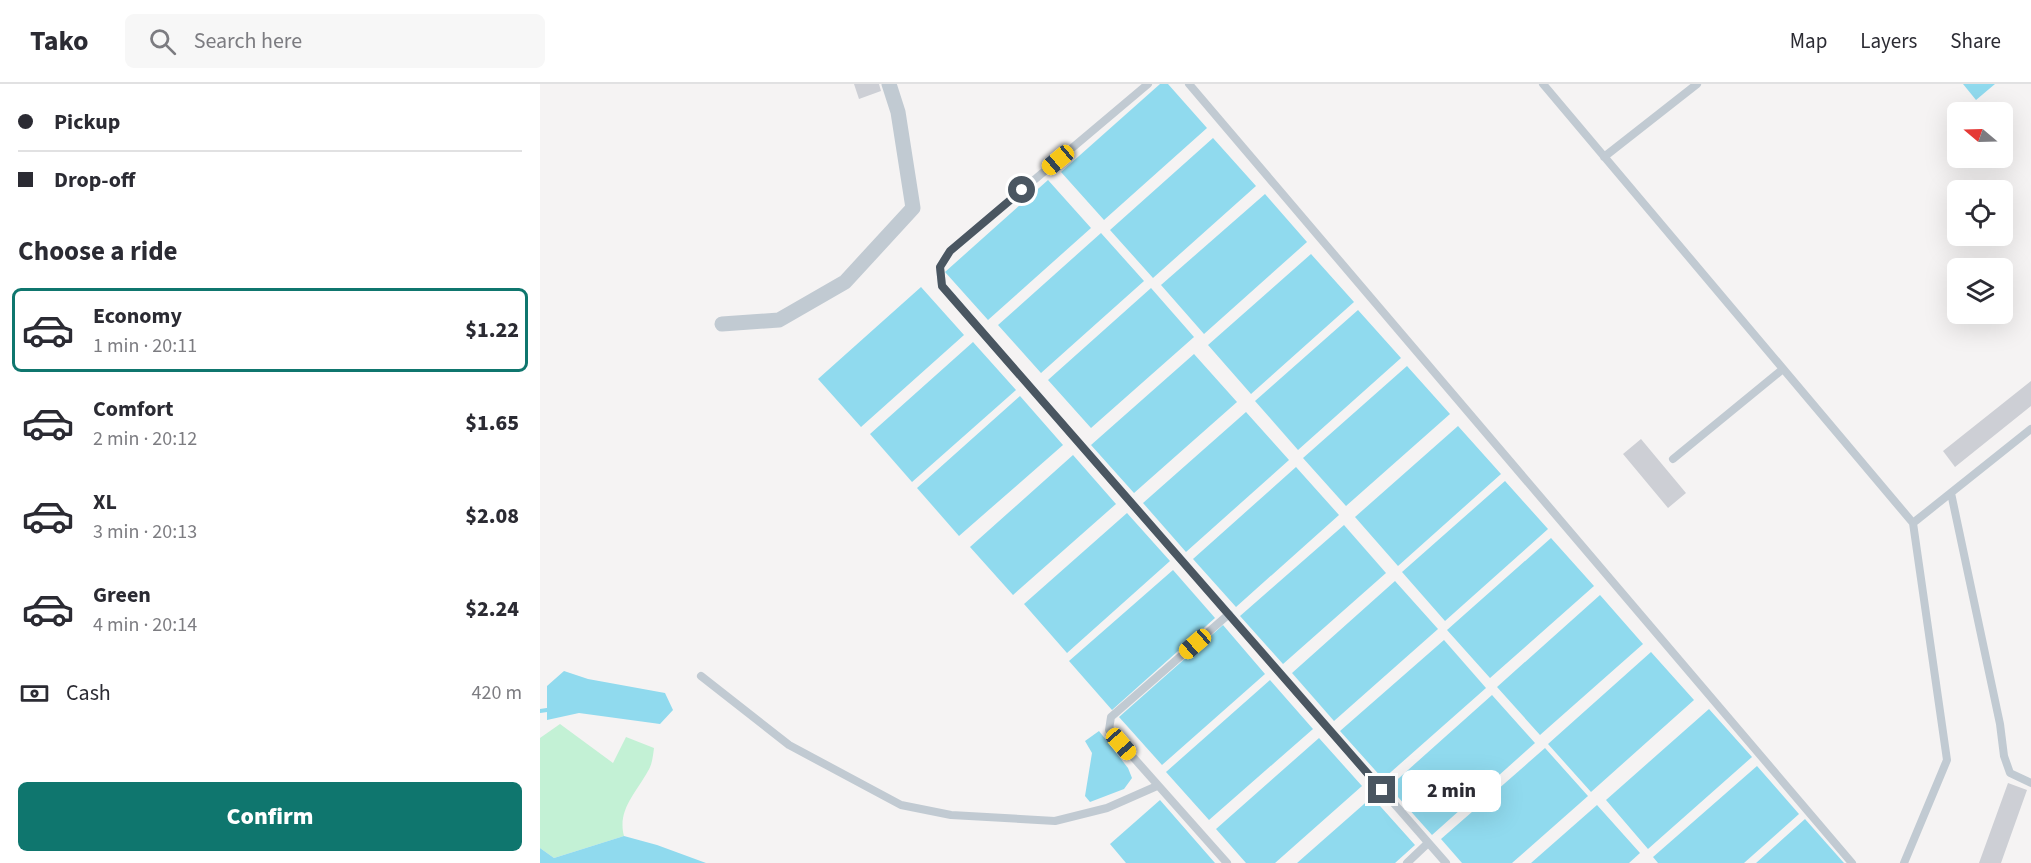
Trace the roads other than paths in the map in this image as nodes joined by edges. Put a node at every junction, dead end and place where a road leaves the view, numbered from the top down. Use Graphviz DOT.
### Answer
graph roads {
  1 [pos="889,84"];
  2 [pos="1149,84"];
  3 [pos="1189,84"];
  4 [pos="1543,84"];
  5 [pos="1697,84"];
  6 [pos="1604,157"];
  7 [pos="722,324"];
  8 [pos="1783,369"];
  9 [pos="2031,429"];
  10 [pos="1672,459"];
  11 [pos="1951,493"];
  12 [pos="1913,523"];
  13 [pos="1229,614"];
  14 [pos="701,676"];
  15 [pos="2031,783"];
  16 [pos="1157,786"];
  17 [pos="1428,843"];
  18 [pos="1227,863"];
  19 [pos="1407,863"];
  20 [pos="1446,863"];
  21 [pos="1852,863"];
  22 [pos="1904,863"];
  1 -- 7 [label="street"];
  2 -- 13 [label="lane"];
  3 -- 21 [label="lane"];
  4 -- 6 [label="lane"];
  5 -- 6 [label="lane"];
  6 -- 8 [label="lane"];
  8 -- 10 [label="lane"];
  8 -- 12 [label="lane"];
  9 -- 11 [label="lane"];
  11 -- 12 [label="lane"];
  11 -- 15 [label="lane"];
  12 -- 22 [label="lane"];
  13 -- 16 [label="lane"];
  13 -- 17 [label="lane"];
  14 -- 16 [label="lane"];
  16 -- 18 [label="lane"];
  17 -- 19 [label="lane"];
  17 -- 20 [label="lane"];
}
